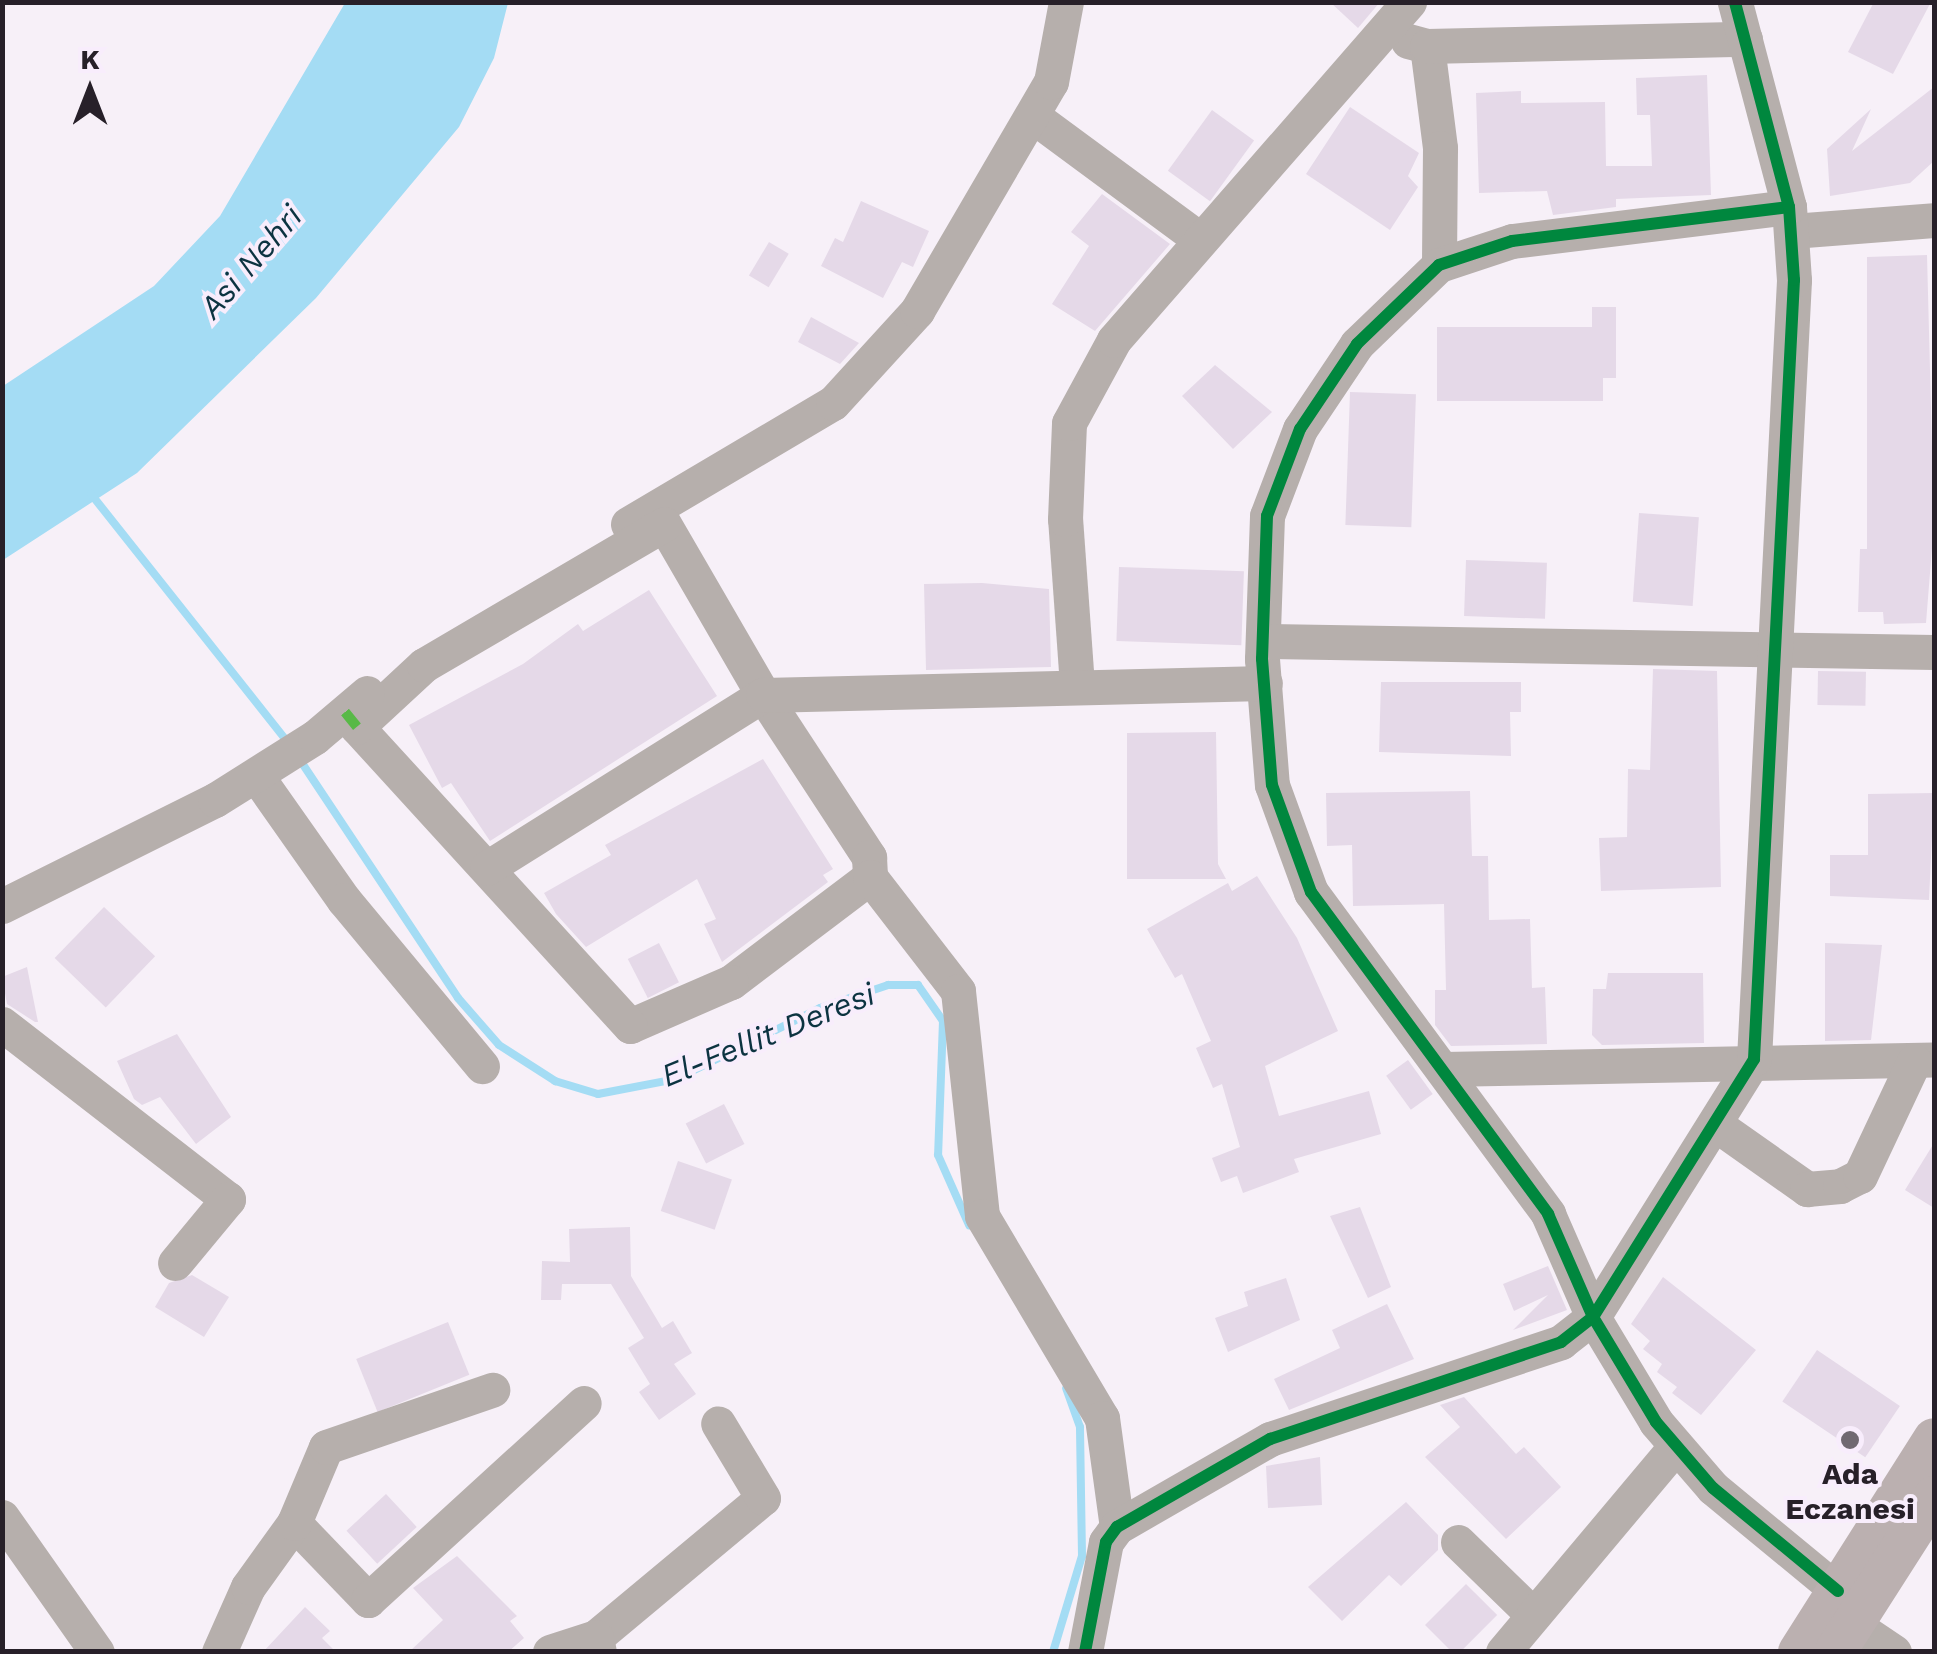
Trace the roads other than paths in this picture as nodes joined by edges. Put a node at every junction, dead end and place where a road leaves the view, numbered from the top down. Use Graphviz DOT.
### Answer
graph roads {
  1 [pos="1066,2"];
  2 [pos="1409,2"];
  3 [pos="1740,15"];
  4 [pos="1383,33"];
  5 [pos="1427,46"];
  6 [pos="1034,117"];
  7 [pos="1790,219"];
  8 [pos="1934,220"];
  9 [pos="1202,240"];
  10 [pos="1439,265"];
  11 [pos="1263,641"];
  12 [pos="1774,649"];
  13 [pos="1934,652"];
  14 [pos="1264,683"];
  15 [pos="1077,685"];
  16 [pos="762,696"];
  17 [pos="351,720"];
  18 [pos="267,767"];
  19 [pos="487,868"];
  20 [pos="870,878"];
  21 [pos="2,906"];
  22 [pos="2,1024"];
  23 [pos="1754,1060"];
  24 [pos="1924,1061"];
  25 [pos="482,1066"];
  26 [pos="1442,1068"];
  27 [pos="1715,1124"];
  28 [pos="175,1263"];
  29 [pos="1593,1317"];
  30 [pos="492,1390"];
  31 [pos="584,1403"];
  32 [pos="718,1423"];
  33 [pos="1934,1439"];
  34 [pos="1676,1446"];
  35 [pos="1934,1497"];
  36 [pos="2,1517"];
  37 [pos="294,1523"];
  38 [pos="1117,1527"];
  39 [pos="1458,1542"];
  40 [pos="1534,1615"];
  41 [pos="1841,1622"];
  42 [pos="597,1644"];
  43 [pos="97,1652"];
  44 [pos="220,1652"];
  45 [pos="550,1652"];
  46 [pos="1085,1652"];
  47 [pos="1503,1652"];
  48 [pos="1799,1652"];
  49 [pos="1894,1652"];
  1 -- 6 [label="street"];
  2 -- 4 [label="street"];
  3 -- 5 [label="street"];
  3 -- 7 [label="street"];
  4 -- 5 [label="street"];
  4 -- 9 [label="street"];
  5 -- 10 [label="street"];
  6 -- 9 [label="street"];
  6 -- 17 [label="street"];
  7 -- 8 [label="street"];
  7 -- 10 [label="street"];
  7 -- 12 [label="street"];
  9 -- 15 [label="street"];
  10 -- 11 [label="street"];
  11 -- 12 [label="street"];
  11 -- 14 [label="street"];
  12 -- 13 [label="street"];
  12 -- 23 [label="street"];
  14 -- 15 [label="street"];
  14 -- 26 [label="street"];
  15 -- 16 [label="street"];
  16 -- 17 [label="street"];
  16 -- 19 [label="street"];
  16 -- 20 [label="street"];
  17 -- 18 [label="street"];
  17 -- 19 [label="street"];
  18 -- 21 [label="street"];
  18 -- 25 [label="street"];
  19 -- 20 [label="street"];
  20 -- 38 [label="street"];
  22 -- 28 [label="street"];
  23 -- 24 [label="street"];
  23 -- 26 [label="street"];
  23 -- 27 [label="street"];
  24 -- 27 [label="street"];
  26 -- 29 [label="street"];
  27 -- 29 [label="street"];
  29 -- 34 [label="street"];
  29 -- 38 [label="street"];
  30 -- 37 [label="street"];
  31 -- 37 [label="street"];
  32 -- 42 [label="street"];
  33 -- 41 [label="main road"];
  34 -- 40 [label="street"];
  34 -- 41 [label="street"];
  35 -- 41 [label="main road"];
  36 -- 43 [label="street"];
  37 -- 44 [label="street"];
  38 -- 46 [label="street"];
  39 -- 40 [label="street"];
  40 -- 47 [label="street"];
  41 -- 48 [label="main road"];
  41 -- 49 [label="street"];
  42 -- 45 [label="street"];
}
